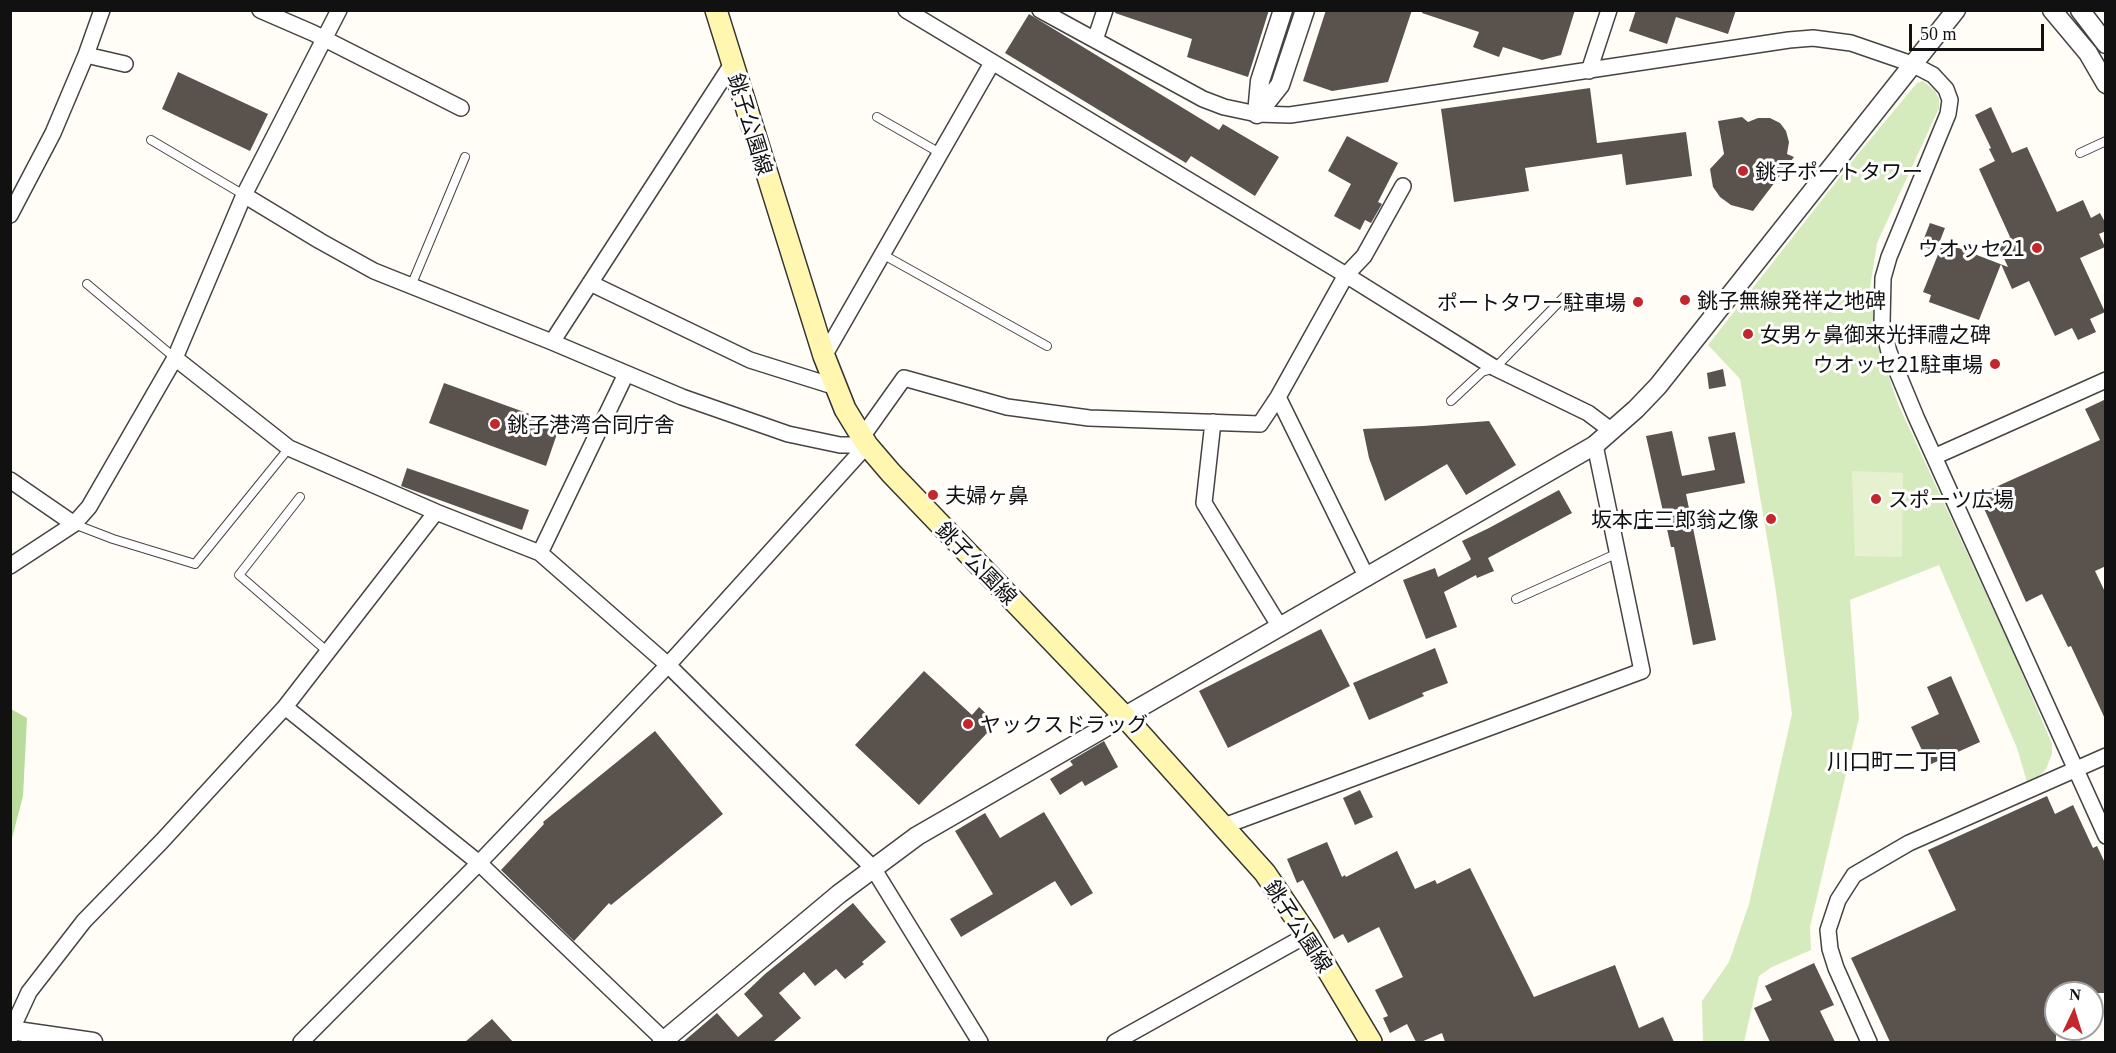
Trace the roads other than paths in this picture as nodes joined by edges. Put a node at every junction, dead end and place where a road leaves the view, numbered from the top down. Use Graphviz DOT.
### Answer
graph roads {
  1 [pos="102,10"];
  2 [pos="260,10"];
  3 [pos="339,10"];
  4 [pos="716,10"];
  5 [pos="906,10"];
  6 [pos="1040,10"];
  7 [pos="1106,10"];
  8 [pos="1283,10"];
  9 [pos="1305,10"];
  10 [pos="1609,10"];
  11 [pos="1956,10"];
  12 [pos="2052,10"];
  13 [pos="2079,10"];
  14 [pos="324,39"];
  15 [pos="1095,40"];
  16 [pos="2106,44"];
  17 [pos="86,55"];
  18 [pos="992,63"];
  19 [pos="124,64"];
  20 [pos="732,64"];
  21 [pos="1912,64"];
  22 [pos="1589,71"];
  23 [pos="2106,84"];
  24 [pos="461,108"];
  25 [pos="1257,114"];
  26 [pos="877,117"];
  27 [pos="151,140"];
  28 [pos="2106,141"];
  29 [pos="940,153"];
  30 [pos="2080,153"];
  31 [pos="465,157"];
  32 [pos="1403,186"];
  33 [pos="244,195"];
  34 [pos="10,215"];
  35 [pos="882,254"];
  36 [pos="1346,274"];
  37 [pos="590,283"];
  38 [pos="87,284"];
  39 [pos="411,286"];
  40 [pos="1565,296"];
  41 [pos="552,342"];
  42 [pos="1047,346"];
  43 [pos="824,356"];
  44 [pos="175,358"];
  45 [pos="1495,368"];
  46 [pos="626,374"];
  47 [pos="2106,380"];
  48 [pos="836,387"];
  49 [pos="1278,397"];
  50 [pos="1451,400"];
  51 [pos="1212,422"];
  52 [pos="1612,431"];
  53 [pos="865,441"];
  54 [pos="1595,445"];
  55 [pos="290,448"];
  56 [pos="1936,456"];
  57 [pos="10,480"];
  58 [pos="300,497"];
  59 [pos="436,512"];
  60 [pos="74,524"];
  61 [pos="540,553"];
  62 [pos="1618,554"];
  63 [pos="10,566"];
  64 [pos="1367,578"];
  65 [pos="1516,599"];
  66 [pos="1280,627"];
  67 [pos="328,652"];
  68 [pos="668,665"];
  69 [pos="285,707"];
  70 [pos="1125,717"];
  71 [pos="2106,756"];
  72 [pos="2075,770"];
  73 [pos="1224,826"];
  74 [pos="2106,836"];
  75 [pos="479,863"];
  76 [pos="873,868"];
  77 [pos="1307,935"];
  78 [pos="11,1030"];
  79 [pos="10,1038"];
  80 [pos="1124,1040"];
  81 [pos="93,1042"];
  82 [pos="301,1042"];
  83 [pos="664,1042"];
  84 [pos="980,1042"];
  85 [pos="1371,1042"];
  86 [pos="1869,1042"];
  1 -- 17 [label="street"];
  2 -- 14 [label="street"];
  3 -- 14 [label="street"];
  4 -- 20 [label="main road, 銚子公園線"];
  5 -- 18 [label="street"];
  6 -- 15 [label="street"];
  7 -- 15 [label="street"];
  8 -- 25 [label="street"];
  9 -- 25 [label="street"];
  10 -- 22 [label="street"];
  11 -- 21 [label="street"];
  12 -- 23 [label="street"];
  13 -- 16 [label="street"];
  14 -- 24 [label="street"];
  14 -- 33 [label="street"];
  15 -- 25 [label="street"];
  17 -- 19 [label="street"];
  17 -- 34 [label="street"];
  18 -- 29 [label="street"];
  18 -- 36 [label="street"];
  20 -- 37 [label="street"];
  20 -- 43 [label="main road, 銚子公園線"];
  21 -- 22 [label="street"];
  21 -- 52 [label="street"];
  21 -- 56 [label="street"];
  22 -- 25 [label="street"];
  26 -- 29 [label="lane"];
  27 -- 33 [label="lane"];
  28 -- 30 [label="lane"];
  29 -- 35 [label="street"];
  31 -- 39 [label="lane"];
  32 -- 36 [label="street"];
  33 -- 39 [label="street"];
  33 -- 44 [label="street"];
  35 -- 42 [label="lane"];
  35 -- 43 [label="street"];
  36 -- 45 [label="street"];
  36 -- 49 [label="street"];
  37 -- 41 [label="street"];
  37 -- 48 [label="street"];
  38 -- 44 [label="lane"];
  39 -- 41 [label="street"];
  40 -- 45 [label="lane"];
  41 -- 46 [label="street"];
  43 -- 48 [label="main road, 銚子公園線"];
  44 -- 55 [label="street"];
  44 -- 60 [label="street"];
  45 -- 50 [label="lane"];
  45 -- 52 [label="street"];
  46 -- 53 [label="street"];
  46 -- 61 [label="street"];
  47 -- 56 [label="street"];
  48 -- 53 [label="main road, 銚子公園線"];
  49 -- 51 [label="street"];
  49 -- 64 [label="street"];
  51 -- 53 [label="street"];
  51 -- 66 [label="street"];
  52 -- 54 [label="street"];
  53 -- 68 [label="street"];
  53 -- 70 [label="main road, 銚子公園線"];
  54 -- 62 [label="street"];
  54 -- 64 [label="street"];
  55 -- 59 [label="street"];
  55 -- 60 [label="lane"];
  56 -- 72 [label="street"];
  57 -- 60 [label="street"];
  58 -- 67 [label="lane"];
  59 -- 61 [label="street"];
  59 -- 67 [label="street"];
  60 -- 63 [label="street"];
  61 -- 68 [label="street"];
  62 -- 65 [label="lane"];
  62 -- 73 [label="street"];
  64 -- 66 [label="street"];
  66 -- 70 [label="street"];
  67 -- 69 [label="street"];
  68 -- 75 [label="street"];
  68 -- 76 [label="street"];
  69 -- 75 [label="street"];
  69 -- 78 [label="street"];
  70 -- 73 [label="main road, 銚子公園線"];
  70 -- 76 [label="street"];
  71 -- 72 [label="street"];
  72 -- 74 [label="street"];
  72 -- 86 [label="street"];
  73 -- 77 [label="main road, 銚子公園線"];
  75 -- 82 [label="street"];
  75 -- 83 [label="street"];
  76 -- 83 [label="street"];
  76 -- 84 [label="street"];
  77 -- 80 [label="street"];
  77 -- 85 [label="main road, 銚子公園線"];
  78 -- 79 [label="street"];
  78 -- 81 [label="street"];
}
